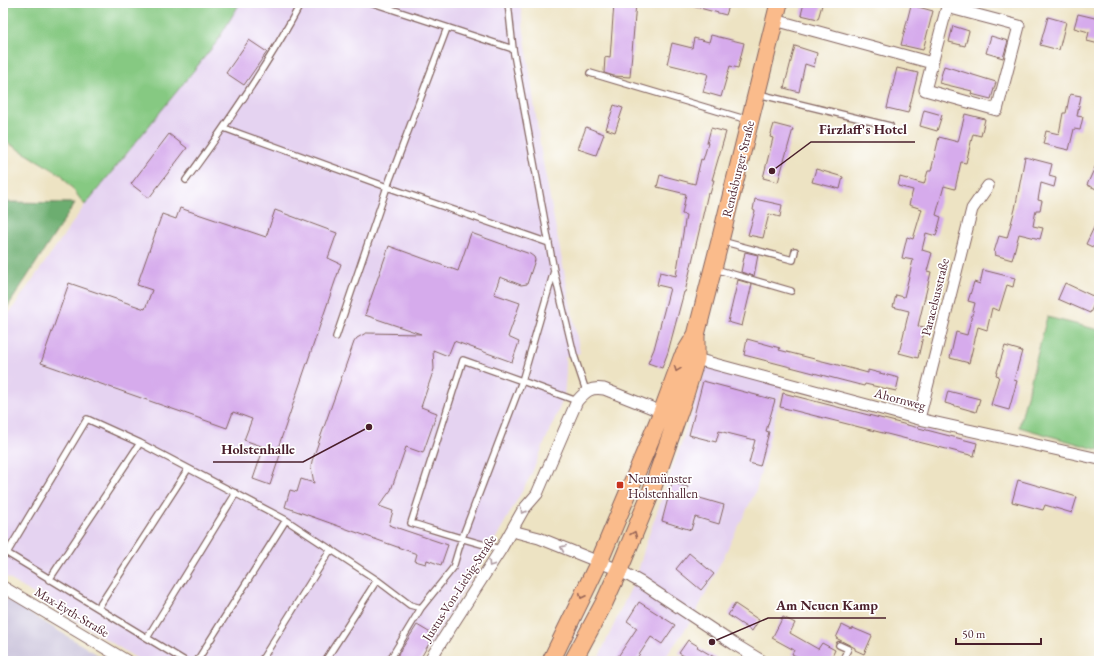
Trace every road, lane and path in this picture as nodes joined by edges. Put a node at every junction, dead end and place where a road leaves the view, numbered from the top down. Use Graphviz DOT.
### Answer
graph roads {
  1 [pos="301,3"];
  2 [pos="373,3"];
  3 [pos="508,3"];
  4 [pos="779,3"];
  5 [pos="774,20"];
  6 [pos="447,28"];
  7 [pos="513,49"];
  8 [pos="932,63"];
  9 [pos="590,74"];
  10 [pos="757,93"];
  11 [pos="750,121"];
  12 [pos="890,126"];
  13 [pos="224,128"];
  14 [pos="186,180"];
  15 [pos="988,186"];
  16 [pos="387,187"];
  17 [pos="720,241"];
  18 [pos="549,243"];
  19 [pos="795,251"];
  20 [pos="713,268"];
  21 [pos="554,271"];
  22 [pos="791,290"];
  23 [pos="696,335"];
  24 [pos="336,337"];
  25 [pos="696,359"];
  26 [pos="522,381"];
  27 [pos="586,391"];
  28 [pos="684,398"];
  29 [pos="577,401"];
  30 [pos="662,412"];
  31 [pos="919,419"];
  32 [pos="140,443"];
  33 [pos="669,443"];
  34 [pos="1099,459"];
  35 [pos="188,468"];
  36 [pos="236,493"];
  37 [pos="286,520"];
  38 [pos="512,531"];
  39 [pos="462,538"];
  40 [pos="331,549"];
  41 [pos="501,549"];
  42 [pos="600,562"];
  43 [pos="619,570"];
  44 [pos="49,580"];
  45 [pos="377,580"];
  46 [pos="3,587"];
  47 [pos="98,608"];
  48 [pos="421,608"];
  49 [pos="147,638"];
  50 [pos="839,645"];
  51 [pos="127,661"];
  52 [pos="185,661"];
  53 [pos="197,661"];
  54 [pos="261,661"];
  55 [pos="325,661"];
  56 [pos="389,661"];
  57 [pos="429,661"];
  58 [pos="551,661"];
  59 [pos="573,661"];
  60 [pos="762,661"];
  61 [pos="842,661"];
  1 -- 13 [label="lane"];
  2 -- 6 [label="lane"];
  3 -- 7 [label="lane"];
  4 -- 5 [label="main road, Rendsburger Straße"];
  5 -- 8 [label="street"];
  5 -- 10 [label="main road, Rendsburger Straße"];
  6 -- 7 [label="lane"];
  6 -- 16 [label="lane"];
  7 -- 18 [label="lane"];
  8 -- 8 [label="street"];
  9 -- 11 [label="lane"];
  10 -- 11 [label="main road, Rendsburger Straße"];
  10 -- 12 [label="lane"];
  11 -- 17 [label="main road, Rendsburger Straße"];
  13 -- 14 [label="lane"];
  13 -- 16 [label="lane"];
  15 -- 31 [label="street, Paracelsusstraße"];
  16 -- 18 [label="lane"];
  16 -- 24 [label="lane"];
  17 -- 19 [label="lane"];
  17 -- 20 [label="main road, Rendsburger Straße"];
  18 -- 21 [label="lane"];
  20 -- 22 [label="lane"];
  20 -- 23 [label="main road, Rendsburger Straße"];
  21 -- 26 [label="lane"];
  21 -- 27 [label="lane"];
  23 -- 25 [label="main road, Rendsburger Straße"];
  23 -- 30 [label="main road, Rendsburger Straße, one-way"];
  25 -- 28 [label="main road, Rendsburger Straße"];
  25 -- 31 [label="street, Ahornweg"];
  26 -- 29 [label="lane"];
  26 -- 39 [label="lane"];
  26 -- 39 [label="lane"];
  27 -- 29 [label="street, Justus-Von-Liebig-Straße"];
  27 -- 30 [label="street"];
  28 -- 30 [label="street"];
  28 -- 33 [label="main road, Rendsburger Straße"];
  29 -- 38 [label="street, Justus-Von-Liebig-Straße, one-way"];
  30 -- 33 [label="street, Rendsburger Straße"];
  30 -- 42 [label="main road, Rendsburger Straße"];
  31 -- 34 [label="street, Ahornweg"];
  32 -- 35 [label="lane"];
  32 -- 44 [label="lane"];
  32 -- 44 [label="lane"];
  43 -- 33 [label="main road, Rendsburger Straße, one-way"];
  35 -- 36 [label="lane"];
  35 -- 47 [label="lane"];
  36 -- 37 [label="lane"];
  36 -- 49 [label="lane"];
  37 -- 40 [label="lane"];
  37 -- 53 [label="lane"];
  38 -- 41 [label="street, Justus-Von-Liebig-Straße"];
  42 -- 38 [label="street, Justus-Von-Liebig-Straße, one-way"];
  39 -- 41 [label="lane"];
  39 -- 48 [label="lane"];
  40 -- 45 [label="lane"];
  40 -- 54 [label="lane"];
  41 -- 57 [label="street, Justus-Von-Liebig-Straße, one-way"];
  42 -- 43 [label="street"];
  42 -- 58 [label="main road, Rendsburger Straße, one-way"];
  43 -- 59 [label="main road, Rendsburger Straße"];
  43 -- 60 [label="street"];
  44 -- 47 [label="lane"];
  45 -- 48 [label="lane"];
  45 -- 55 [label="lane"];
  46 -- 51 [label="street, Max-Eyth-Straße"];
  47 -- 49 [label="lane"];
  48 -- 56 [label="lane"];
  49 -- 52 [label="lane"];
  50 -- 61 [label="lane"];
}
